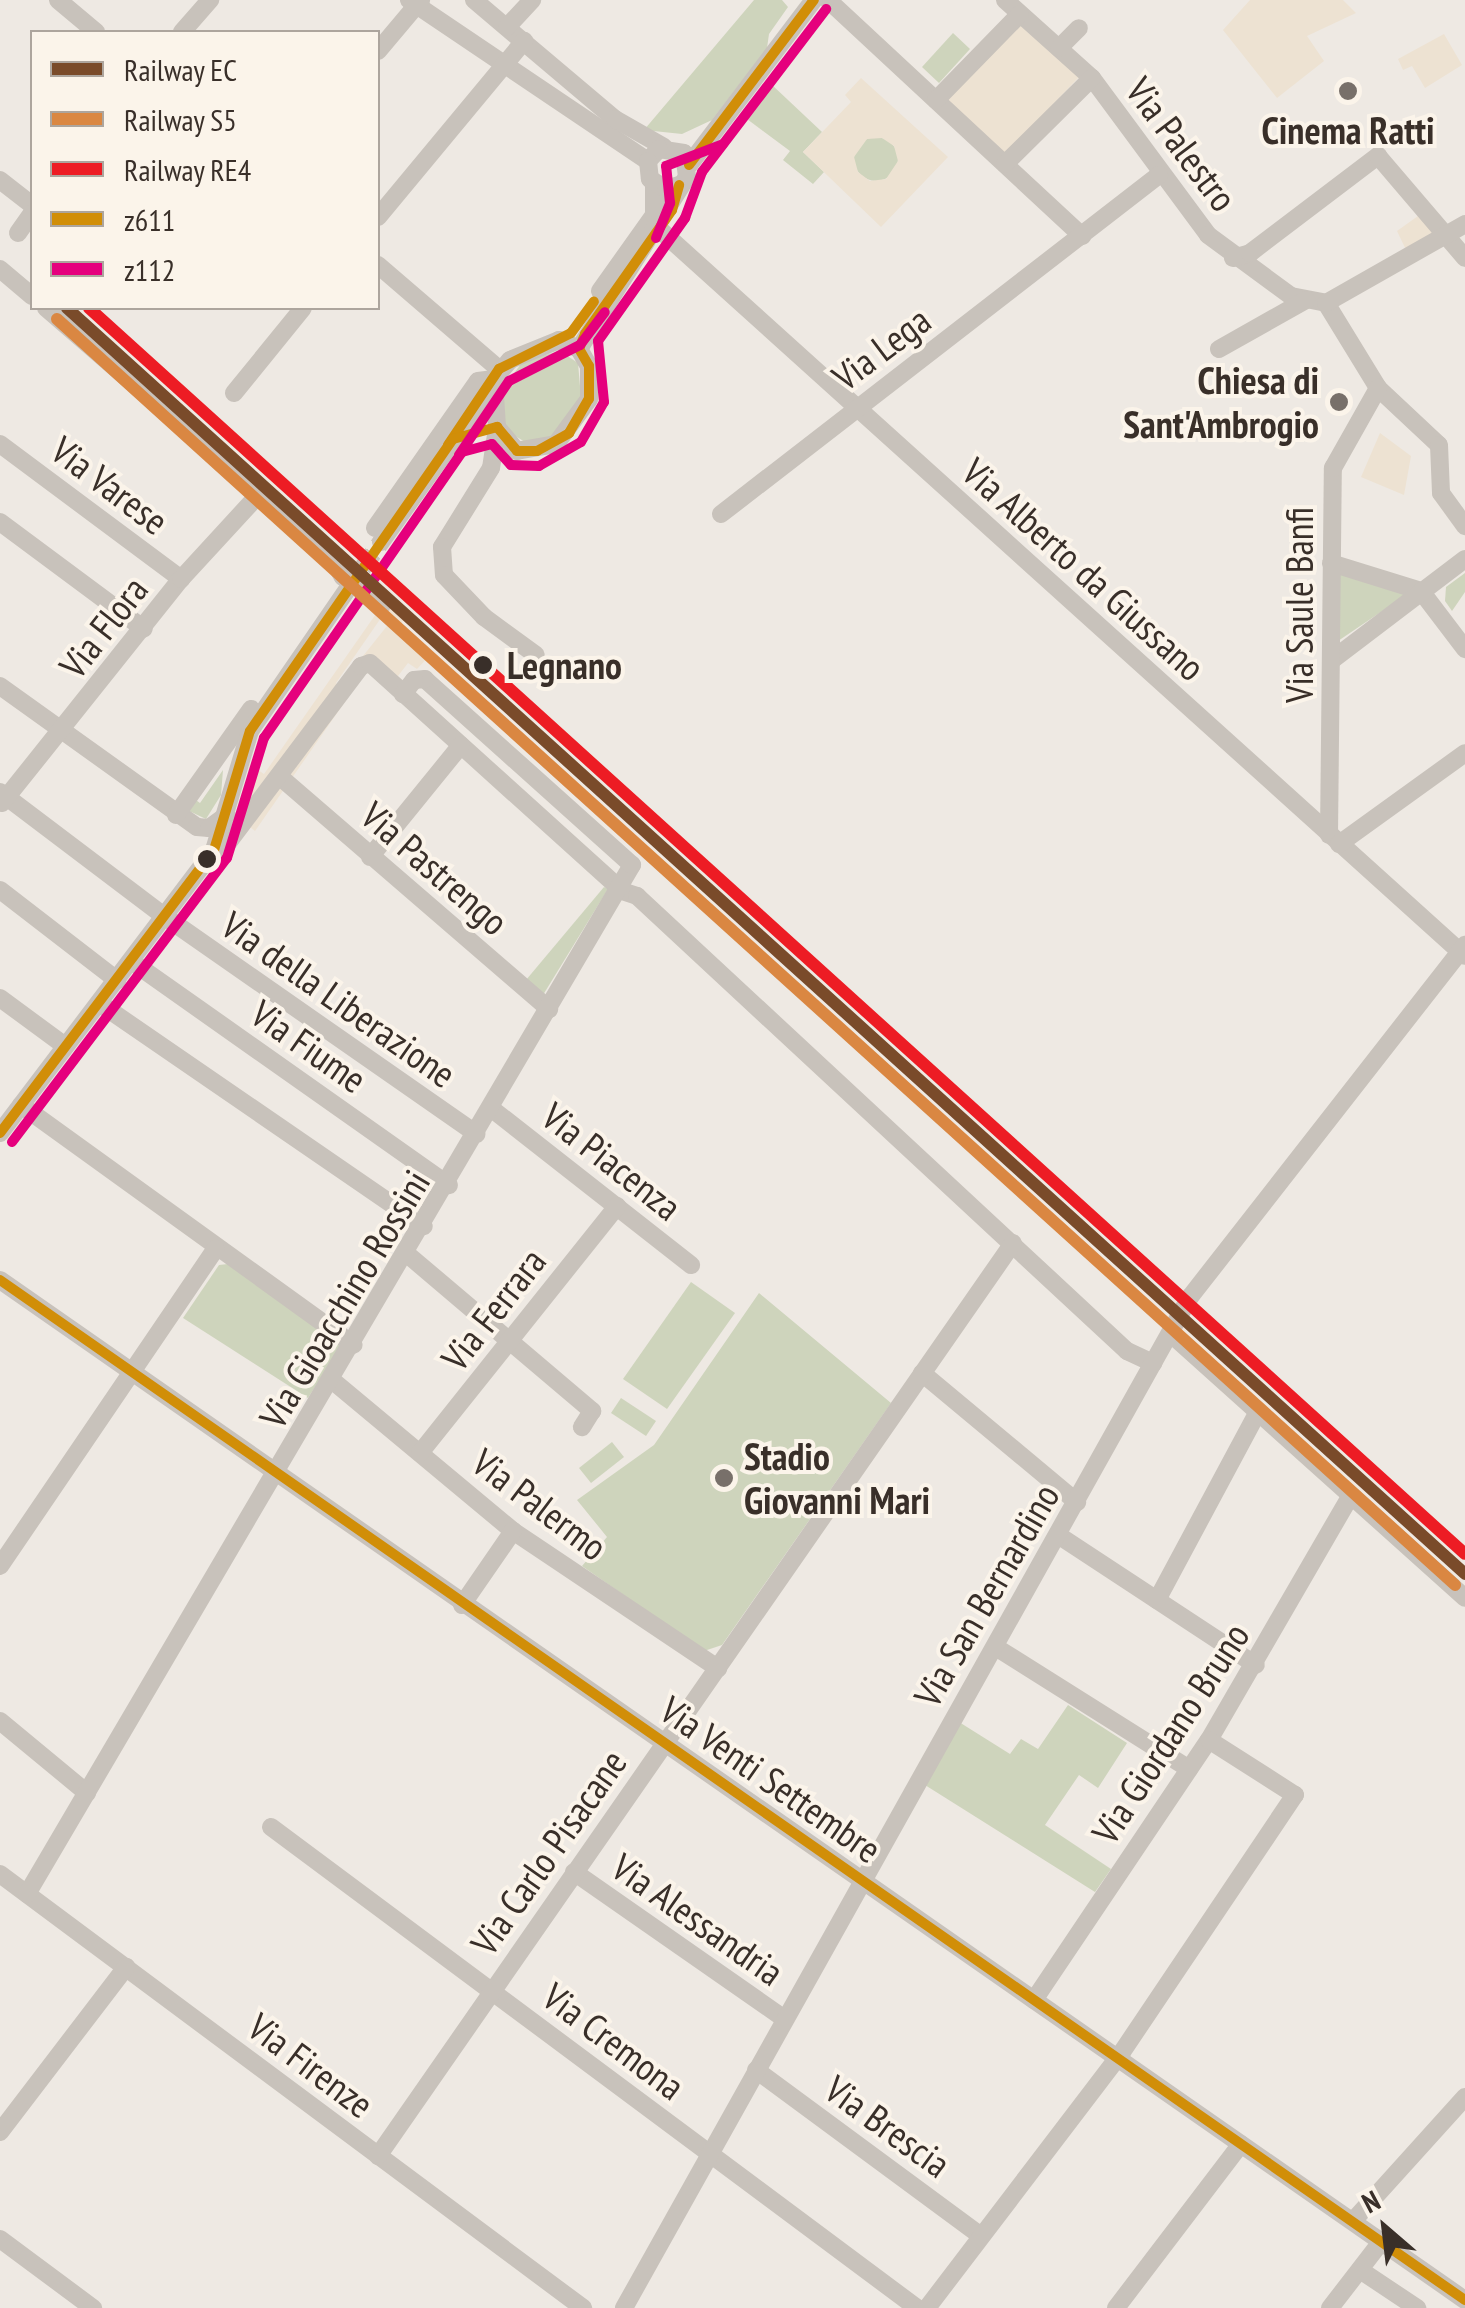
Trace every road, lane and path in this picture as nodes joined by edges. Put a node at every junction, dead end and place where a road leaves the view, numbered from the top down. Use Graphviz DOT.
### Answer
graph roads {
  1 [pos="58,0"];
  2 [pos="210,0"];
  3 [pos="474,0"];
  4 [pos="532,0"];
  5 [pos="814,0"];
  6 [pos="828,0"];
  7 [pos="1005,0"];
  8 [pos="415,2"];
  9 [pos="1020,14"];
  10 [pos="508,27"];
  11 [pos="1078,28"];
  12 [pos="94,30"];
  13 [pos="184,30"];
  14 [pos="524,41"];
  15 [pos="380,48"];
  16 [pos="1059,48"];
  17 [pos="506,64"];
  18 [pos="1092,78"];
  19 [pos="936,100"];
  20 [pos="677,154"];
  21 [pos="648,161"];
  22 [pos="1005,164"];
  23 [pos="1160,176"];
  24 [pos="0,180"];
  25 [pos="654,184"];
  26 [pos="679,186"];
  27 [pos="30,203"];
  28 [pos="380,215"];
  29 [pos="30,216"];
  30 [pos="1465,224"];
  31 [pos="659,229"];
  32 [pos="18,233"];
  33 [pos="1445,234"];
  34 [pos="1082,236"];
  35 [pos="1234,258"];
  36 [pos="1465,258"];
  37 [pos="380,267"];
  38 [pos="0,270"];
  39 [pos="30,294"];
  40 [pos="1306,300"];
  41 [pos="1326,303"];
  42 [pos="48,310"];
  43 [pos="302,310"];
  44 [pos="559,340"];
  45 [pos="579,349"];
  46 [pos="1219,349"];
  47 [pos="495,378"];
  48 [pos="1378,388"];
  49 [pos="234,393"];
  50 [pos="857,407"];
  51 [pos="497,427"];
  52 [pos="453,438"];
  53 [pos="0,444"];
  54 [pos="517,451"];
  55 [pos="491,468"];
  56 [pos="261,492"];
  57 [pos="721,514"];
  58 [pos="0,522"];
  59 [pos="1465,526"];
  60 [pos="1465,559"];
  61 [pos="1331,563"];
  62 [pos="181,579"];
  63 [pos="448,580"];
  64 [pos="345,584"];
  65 [pos="1420,591"];
  66 [pos="382,605"];
  67 [pos="144,629"];
  68 [pos="1465,649"];
  69 [pos="1332,660"];
  70 [pos="0,686"];
  71 [pos="403,694"];
  72 [pos="63,731"];
  73 [pos="461,746"];
  74 [pos="1465,753"];
  75 [pos="526,768"];
  76 [pos="280,776"];
  77 [pos="498,780"];
  78 [pos="2,798"];
  79 [pos="228,814"];
  80 [pos="176,815"];
  81 [pos="1334,840"];
  82 [pos="214,850"];
  83 [pos="370,856"];
  84 [pos="0,890"];
  85 [pos="622,891"];
  86 [pos="164,916"];
  87 [pos="1463,951"];
  88 [pos="132,960"];
  89 [pos="117,980"];
  90 [pos="0,998"];
  91 [pos="99,1003"];
  92 [pos="549,1009"];
  93 [pos="65,1046"];
  94 [pos="21,1105"];
  95 [pos="492,1109"];
  96 [pos="0,1133"];
  97 [pos="478,1134"];
  98 [pos="449,1185"];
  99 [pos="617,1206"];
  100 [pos="424,1226"];
  101 [pos="1013,1244"];
  102 [pos="216,1248"];
  103 [pos="408,1254"];
  104 [pos="690,1265"];
  105 [pos="6,1285"];
  106 [pos="0,1306"];
  107 [pos="1170,1334"];
  108 [pos="511,1340"];
  109 [pos="354,1345"];
  110 [pos="1153,1363"];
  111 [pos="922,1373"];
  112 [pos="133,1377"];
  113 [pos="333,1381"];
  114 [pos="1258,1412"];
  115 [pos="587,1419"];
  116 [pos="420,1453"];
  117 [pos="278,1476"];
  118 [pos="1351,1496"];
  119 [pos="1078,1502"];
  120 [pos="513,1531"];
  121 [pos="1060,1537"];
  122 [pos="0,1566"];
  123 [pos="1465,1598"];
  124 [pos="1158,1600"];
  125 [pos="462,1605"];
  126 [pos="996,1648"];
  127 [pos="1256,1665"];
  128 [pos="718,1668"];
  129 [pos="0,1721"];
  130 [pos="1209,1740"];
  131 [pos="663,1743"];
  132 [pos="1189,1769"];
  133 [pos="87,1793"];
  134 [pos="271,1827"];
  135 [pos="574,1872"];
  136 [pos="0,1874"];
  137 [pos="861,1881"];
  138 [pos="27,1894"];
  139 [pos="126,1967"];
  140 [pos="492,1991"];
  141 [pos="1034,2000"];
  142 [pos="785,2018"];
  143 [pos="1117,2059"];
  144 [pos="756,2070"];
  145 [pos="1465,2097"];
  146 [pos="0,2132"];
  147 [pos="1241,2144"];
  148 [pos="711,2154"];
  149 [pos="378,2156"];
  150 [pos="1354,2221"];
  151 [pos="980,2235"];
  152 [pos="0,2239"];
  153 [pos="1381,2242"];
  154 [pos="1360,2270"];
  155 [pos="1465,2300"];
  156 [pos="93,2308"];
  157 [pos="582,2308"];
  158 [pos="624,2308"];
  159 [pos="917,2308"];
  160 [pos="926,2308"];
  161 [pos="1116,2308"];
  162 [pos="1330,2308"];
  163 [pos="1417,2308"];
  1 -- 12 [label="street"];
  2 -- 13 [label="street"];
  3 -- 10 [label="street"];
  4 -- 10 [label="street"];
  5 -- 20 [label="street"];
  6 -- 19 [label="street"];
  7 -- 9 [label="street, Via Palestro"];
  8 -- 15 [label="street"];
  8 -- 17 [label="street"];
  9 -- 16 [label="street, Via Palestro"];
  9 -- 19 [label="street"];
  10 -- 14 [label="street"];
  11 -- 16 [label="street"];
  14 -- 17 [label="street"];
  14 -- 20 [label="street"];
  16 -- 18 [label="street, Via Palestro"];
  17 -- 21 [label="street"];
  17 -- 28 [label="street"];
  18 -- 22 [label="street"];
  18 -- 23 [label="street, Via Palestro"];
  19 -- 22 [label="street"];
  20 -- 21 [label="street"];
  20 -- 26 [label="street"];
  21 -- 25 [label="street"];
  22 -- 34 [label="street"];
  23 -- 34 [label="street, Via Lega"];
  23 -- 35 [label="street, Via Palestro"];
  24 -- 27 [label="street"];
  25 -- 26 [label="street"];
  25 -- 44 [label="street"];
  26 -- 31 [label="street"];
  29 -- 32 [label="street"];
  30 -- 33 [label="street"];
  31 -- 45 [label="street"];
  31 -- 50 [label="street, Via Alberto da Giussano"];
  33 -- 35 [label="street"];
  33 -- 36 [label="street"];
  33 -- 41 [label="street"];
  34 -- 50 [label="street, Via Lega"];
  35 -- 40 [label="street, Via Palestro"];
  37 -- 47 [label="street"];
  38 -- 39 [label="street"];
  40 -- 41 [label="street, Via Palestro"];
  40 -- 46 [label="street"];
  41 -- 48 [label="street"];
  42 -- 56 [label="street"];
  43 -- 49 [label="street"];
  44 -- 45 [label="street"];
  44 -- 47 [label="street"];
  45 -- 54 [label="street"];
  47 -- 51 [label="street"];
  47 -- 52 [label="street"];
  47 -- 52 [label="street"];
  48 -- 59 [label="street"];
  48 -- 61 [label="street, Via Saule Banfi"];
  50 -- 57 [label="street, Via Lega"];
  50 -- 81 [label="street, Via Alberto da Giussano"];
  51 -- 52 [label="street"];
  51 -- 54 [label="street"];
  51 -- 55 [label="street"];
  53 -- 62 [label="street, Via Varese"];
  54 -- 55 [label="street"];
  55 -- 63 [label="street"];
  56 -- 62 [label="street, Via Flora"];
  56 -- 64 [label="street"];
  58 -- 67 [label="street"];
  60 -- 65 [label="street"];
  61 -- 65 [label="street"];
  61 -- 69 [label="street, Via Saule Banfi"];
  62 -- 67 [label="street, Via Flora"];
  63 -- 63 [label="street"];
  64 -- 66 [label="street"];
  64 -- 79 [label="street"];
  64 -- 80 [label="street"];
  65 -- 68 [label="street"];
  65 -- 69 [label="street"];
  67 -- 72 [label="street, Via Flora"];
  69 -- 81 [label="street, Via Saule Banfi"];
  70 -- 72 [label="street"];
  71 -- 73 [label="street"];
  71 -- 75 [label="street"];
  71 -- 76 [label="street"];
  72 -- 78 [label="street, Via Flora"];
  72 -- 80 [label="street"];
  73 -- 77 [label="street"];
  73 -- 83 [label="street"];
  74 -- 81 [label="street"];
  75 -- 77 [label="street"];
  75 -- 85 [label="street"];
  76 -- 82 [label="street"];
  76 -- 83 [label="street, Via Pastrengo"];
  77 -- 85 [label="street"];
  78 -- 86 [label="street, Via della Liberazione"];
  79 -- 80 [label="street"];
  79 -- 82 [label="street"];
  81 -- 87 [label="street, Via Alberto da Giussano"];
  82 -- 86 [label="street"];
  83 -- 92 [label="street, Via Pastrengo"];
  84 -- 89 [label="street"];
  85 -- 92 [label="street, Via Gioacchino Rossini"];
  85 -- 101 [label="street"];
  86 -- 88 [label="street"];
  86 -- 97 [label="street, Via della Liberazione"];
  87 -- 107 [label="street, Via San Bernardino"];
  88 -- 89 [label="street"];
  88 -- 98 [label="street, Via Fiume"];
  89 -- 91 [label="street"];
  90 -- 93 [label="street"];
  91 -- 93 [label="street"];
  91 -- 100 [label="street"];
  92 -- 95 [label="street, Via Gioacchino Rossini"];
  93 -- 94 [label="street"];
  94 -- 96 [label="street"];
  94 -- 102 [label="street"];
  95 -- 97 [label="street, Via Gioacchino Rossini"];
  95 -- 99 [label="street, Via Piacenza"];
  97 -- 98 [label="street, Via Gioacchino Rossini"];
  98 -- 100 [label="street, Via Gioacchino Rossini"];
  99 -- 104 [label="street, Via Piacenza"];
  99 -- 108 [label="street, Via Ferrara"];
  100 -- 103 [label="street, Via Gioacchino Rossini"];
  101 -- 110 [label="street"];
  101 -- 111 [label="street, Via Carlo Pisacane"];
  102 -- 109 [label="street"];
  102 -- 112 [label="street"];
  103 -- 108 [label="street"];
  103 -- 109 [label="street, Via Gioacchino Rossini"];
  105 -- 106 [label="street"];
  105 -- 112 [label="street, Via Venti Settembre"];
  107 -- 110 [label="street, Via San Bernardino"];
  107 -- 114 [label="street"];
  108 -- 115 [label="street"];
  108 -- 116 [label="street, Via Ferrara"];
  109 -- 113 [label="street, Via Gioacchino Rossini"];
  110 -- 119 [label="street, Via San Bernardino"];
  111 -- 119 [label="street"];
  111 -- 128 [label="street, Via Carlo Pisacane"];
  112 -- 117 [label="street, Via Venti Settembre"];
  112 -- 122 [label="street"];
  113 -- 116 [label="street, Via Palermo"];
  113 -- 117 [label="street, Via Gioacchino Rossini"];
  114 -- 118 [label="street"];
  114 -- 124 [label="street"];
  116 -- 120 [label="street, Via Palermo"];
  117 -- 125 [label="street, Via Venti Settembre"];
  117 -- 133 [label="street, Via Gioacchino Rossini"];
  118 -- 123 [label="street"];
  118 -- 127 [label="street, Via Giordano Bruno"];
  119 -- 121 [label="street, Via San Bernardino"];
  120 -- 125 [label="street"];
  120 -- 128 [label="street, Via Palermo"];
  121 -- 124 [label="street"];
  121 -- 126 [label="street, Via San Bernardino"];
  124 -- 127 [label="street"];
  125 -- 131 [label="street, Via Venti Settembre"];
  126 -- 132 [label="street"];
  126 -- 137 [label="street, Via San Bernardino"];
  127 -- 130 [label="street, Via Giordano Bruno"];
  128 -- 131 [label="street, Via Carlo Pisacane"];
  129 -- 133 [label="street"];
  130 -- 132 [label="street, Via Giordano Bruno"];
  130 -- 143 [label="street"];
  131 -- 135 [label="street, Via Carlo Pisacane"];
  131 -- 137 [label="street, Via Venti Settembre"];
  132 -- 141 [label="street, Via Giordano Bruno"];
  133 -- 138 [label="street, Via Gioacchino Rossini"];
  134 -- 140 [label="street, Via Cremona"];
  135 -- 140 [label="street, Via Carlo Pisacane"];
  135 -- 142 [label="street, Via Alessandria"];
  136 -- 138 [label="street, Via Firenze"];
  137 -- 141 [label="street, Via Venti Settembre"];
  137 -- 142 [label="street, Via San Bernardino"];
  138 -- 139 [label="street, Via Firenze"];
  139 -- 146 [label="street"];
  139 -- 149 [label="street, Via Firenze"];
  140 -- 148 [label="street, Via Cremona"];
  140 -- 149 [label="street, Via Carlo Pisacane"];
  141 -- 143 [label="street, Via Venti Settembre"];
  142 -- 144 [label="street, Via San Bernardino"];
  143 -- 147 [label="street, Via Venti Settembre"];
  143 -- 151 [label="street"];
  144 -- 148 [label="street, Via San Bernardino"];
  144 -- 151 [label="street, Via Brescia"];
  145 -- 150 [label="street"];
  147 -- 150 [label="street, Via Venti Settembre"];
  147 -- 161 [label="street"];
  148 -- 158 [label="street, Via San Bernardino"];
  148 -- 159 [label="street, Via Cremona"];
  149 -- 157 [label="street, Via Firenze"];
  150 -- 153 [label="street, Via Venti Settembre"];
  151 -- 160 [label="street"];
  152 -- 156 [label="street"];
  153 -- 154 [label="street"];
  153 -- 155 [label="street, Via Venti Settembre"];
  154 -- 162 [label="street"];
  154 -- 163 [label="street"];
}
